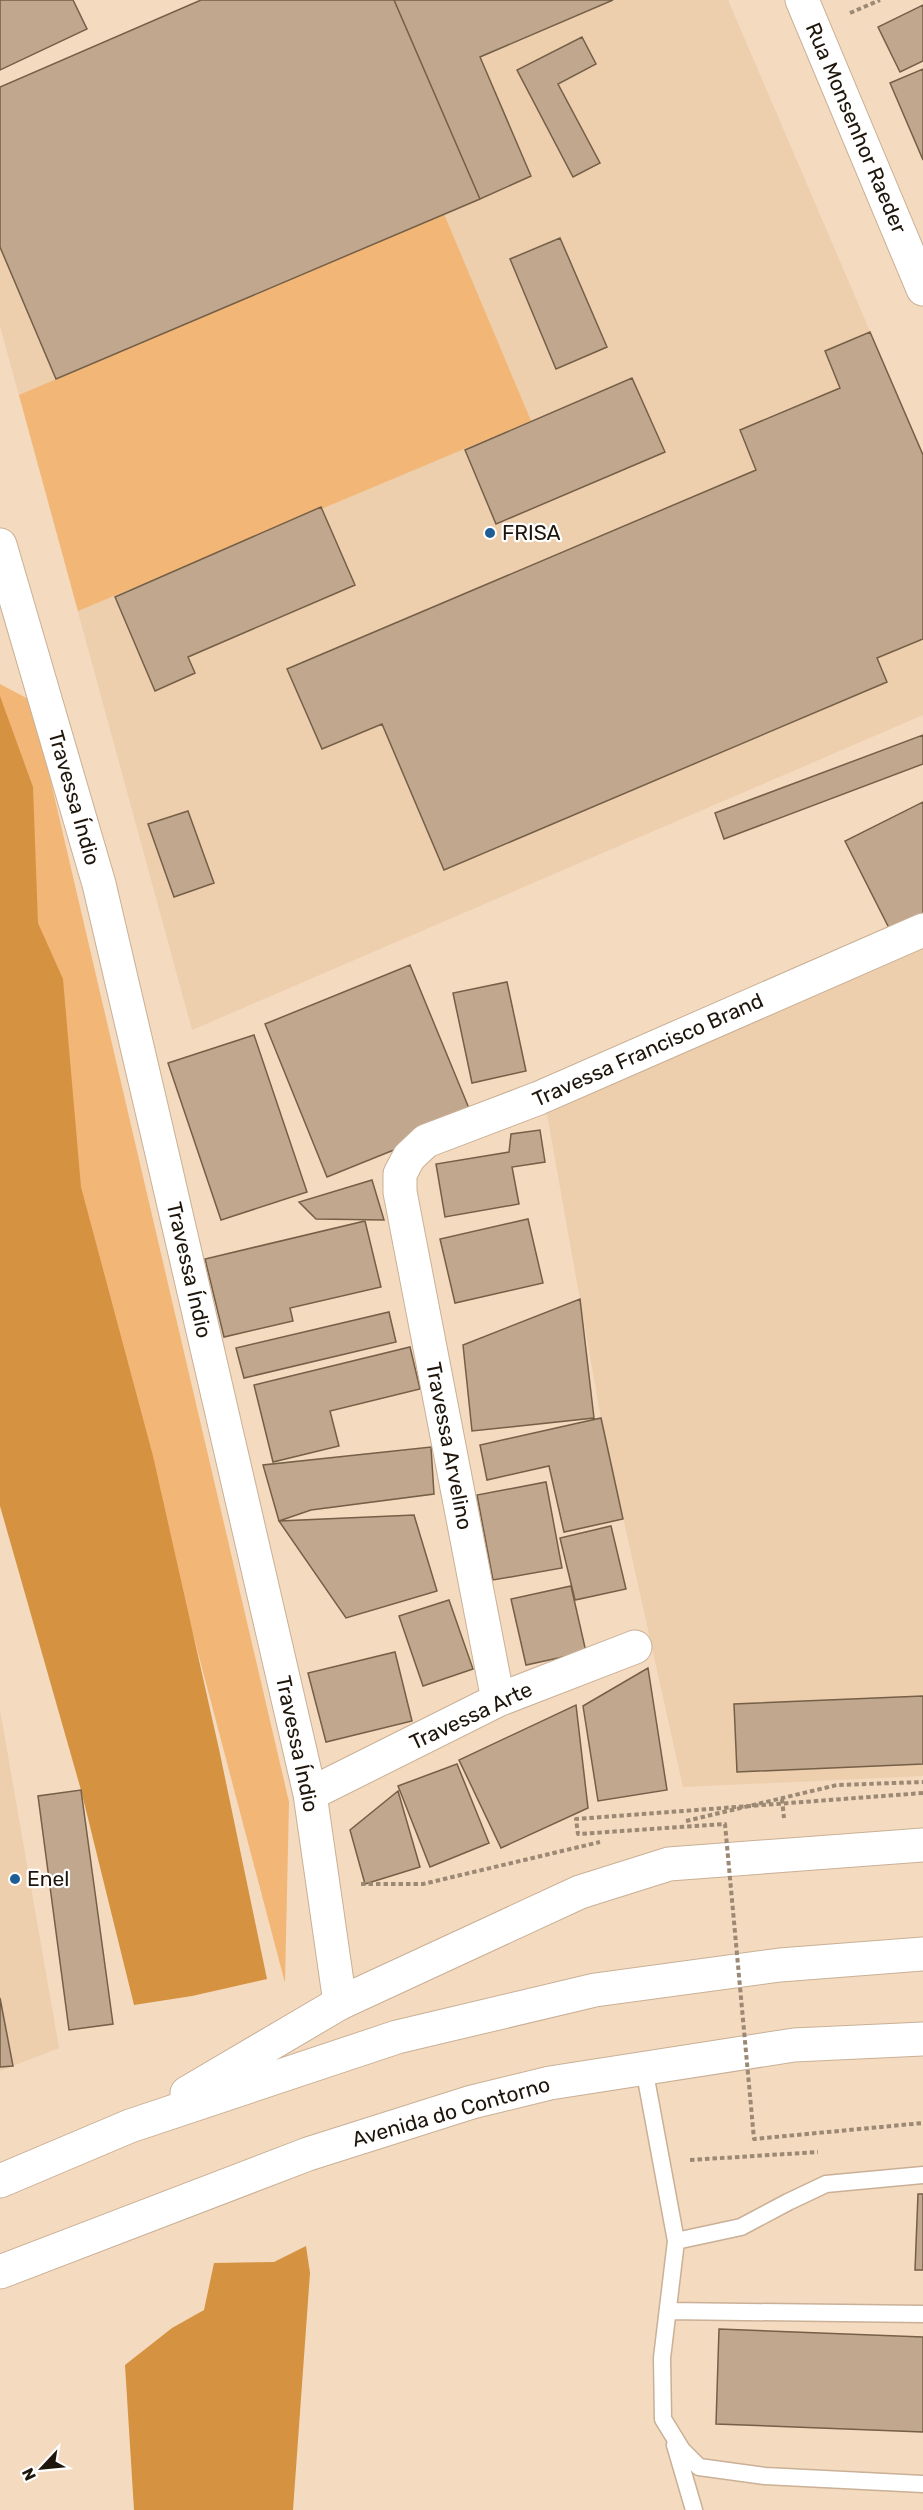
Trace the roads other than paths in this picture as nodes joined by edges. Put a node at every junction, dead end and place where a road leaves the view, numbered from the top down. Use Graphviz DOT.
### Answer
graph roads {
  1 [pos="802,0"];
  2 [pos="923,289"];
  3 [pos="0,545"];
  4 [pos="923,930"];
  5 [pos="400,1192"];
  6 [pos="635,1647"];
  7 [pos="498,1700"];
  8 [pos="310,1794"];
  9 [pos="923,1845"];
  10 [pos="923,1954"];
  11 [pos="340,2003"];
  12 [pos="923,2039"];
  13 [pos="644,2068"];
  14 [pos="130,2126"];
  15 [pos="923,2175"];
  16 [pos="0,2181"];
  17 [pos="675,2241"];
  18 [pos="0,2271"];
  19 [pos="668,2311"];
  20 [pos="923,2314"];
  21 [pos="671,2432"];
  22 [pos="923,2484"];
  23 [pos="694,2510"];
  1 -- 2 [label="main road, Rua Monsenhor Raeder"];
  3 -- 8 [label="main road, Travessa Índio"];
  4 -- 5 [label="main road, Travessa Francisco Brand"];
  5 -- 7 [label="main road, Travessa Arvelino"];
  6 -- 7 [label="main road, Travessa Arte"];
  7 -- 8 [label="main road, Travessa Arte"];
  8 -- 11 [label="main road, Travessa Índio"];
  9 -- 11 [label="main road"];
  10 -- 14 [label="main road"];
  11 -- 14 [label="main road"];
  12 -- 13 [label="main road, Avenida do Contorno"];
  13 -- 17 [label="lane"];
  13 -- 18 [label="main road, Avenida do Contorno"];
  14 -- 16 [label="main road"];
  15 -- 17 [label="lane"];
  17 -- 19 [label="lane"];
  19 -- 20 [label="lane"];
  19 -- 21 [label="lane"];
  21 -- 22 [label="lane"];
  21 -- 23 [label="lane"];
}
